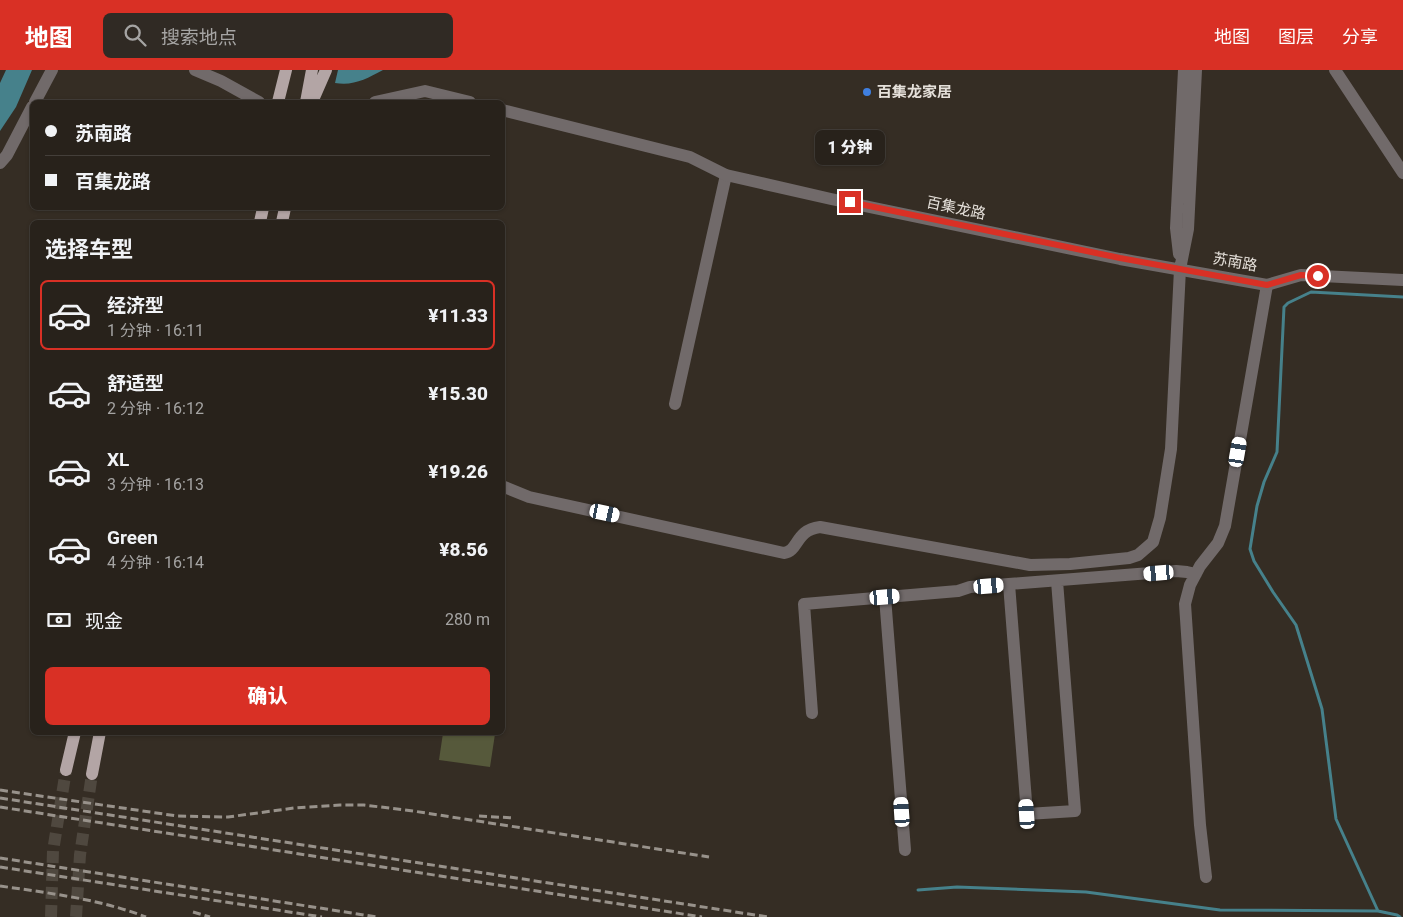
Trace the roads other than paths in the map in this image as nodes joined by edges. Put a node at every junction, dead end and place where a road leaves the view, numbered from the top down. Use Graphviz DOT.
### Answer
graph roads {
  1 [pos="52,70"];
  2 [pos="195,70"];
  3 [pos="276,70"];
  4 [pos="286,70"];
  5 [pos="312,70"];
  6 [pos="326,70"];
  7 [pos="1184,70"];
  8 [pos="1196,70"];
  9 [pos="1335,70"];
  10 [pos="36,100"];
  11 [pos="255,100"];
  12 [pos="278,100"];
  13 [pos="278,100"];
  14 [pos="306,100"];
  15 [pos="313,100"];
  16 [pos="384,100"];
  17 [pos="462,100"];
  18 [pos="30,111"];
  19 [pos="505,111"];
  20 [pos="0,163"];
  21 [pos="1403,173"];
  22 [pos="726,175"];
  23 [pos="1180,269"];
  24 [pos="1403,280"];
  25 [pos="1267,285"];
  26 [pos="675,404"];
  27 [pos="505,487"];
  28 [pos="1196,574"];
  29 [pos="1056,581"];
  30 [pos="1009,584"];
  31 [pos="885,597"];
  32 [pos="812,713"];
  33 [pos="74,735"];
  34 [pos="99,735"];
  35 [pos="66,770"];
  36 [pos="92,774"];
  37 [pos="905,850"];
  38 [pos="1206,877"];
  1 -- 10 [label="street"];
  2 -- 11 [label="street"];
  3 -- 12 [label="main road"];
  4 -- 13 [label="main road"];
  5 -- 14 [label="main road"];
  6 -- 15 [label="main road"];
  7 -- 23 [label="street"];
  8 -- 23 [label="street"];
  9 -- 21 [label="street"];
  16 -- 17 [label="street"];
  18 -- 20 [label="street"];
  19 -- 22 [label="street, 百集龙路"];
  22 -- 23 [label="street, 百集龙路"];
  22 -- 26 [label="street"];
  23 -- 25 [label="street, 苏南路"];
  23 -- 27 [label="street"];
  24 -- 25 [label="street, 苏南路"];
  25 -- 28 [label="street"];
  28 -- 29 [label="street"];
  28 -- 38 [label="street"];
  29 -- 30 [label="street"];
  29 -- 30 [label="street"];
  30 -- 31 [label="street"];
  31 -- 32 [label="street"];
  31 -- 37 [label="street"];
  33 -- 35 [label="main road"];
  34 -- 36 [label="main road"];
}
